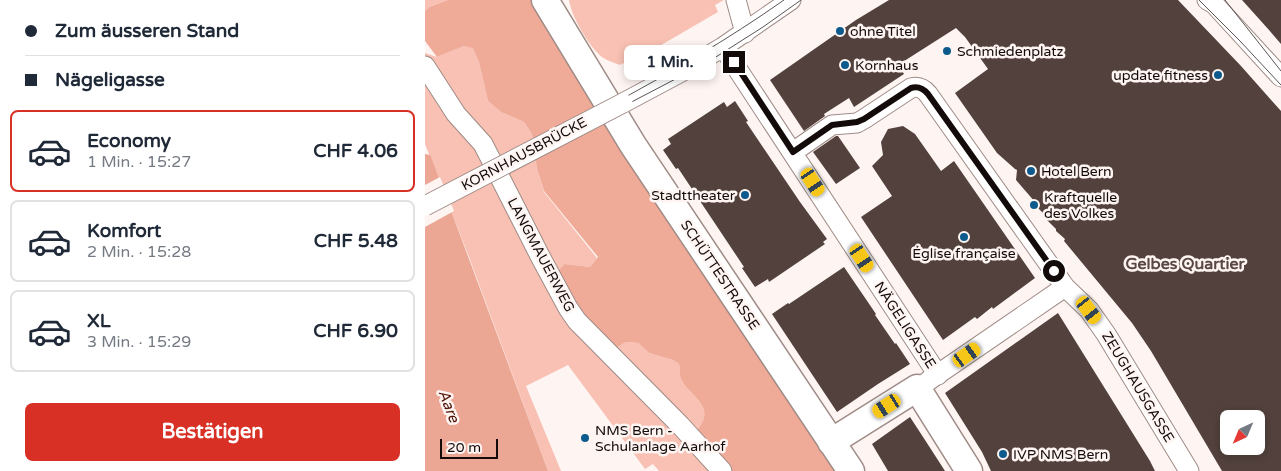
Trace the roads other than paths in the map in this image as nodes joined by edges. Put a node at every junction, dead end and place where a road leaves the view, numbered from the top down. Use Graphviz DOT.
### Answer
graph roads {
  1 [pos="545,0"];
  2 [pos="736,0"];
  3 [pos="791,0"];
  4 [pos="1211,1"];
  5 [pos="745,33"];
  6 [pos="723,46"];
  7 [pos="425,66"];
  8 [pos="1281,77"];
  9 [pos="793,152"];
  10 [pos="425,206"];
  11 [pos="1065,286"];
  12 [pos="927,381"];
  13 [pos="831,442"];
  14 [pos="722,471"];
  15 [pos="851,471"];
  16 [pos="969,471"];
  17 [pos="1189,471"];
  1 -- 13 [label="street, SCHÜTTESTRASSE"];
  2 -- 5 [label="street"];
  3 -- 5 [label="street, KORNHAUSBRÜCKE"];
  4 -- 8 [label="street"];
  5 -- 6 [label="street, KORNHAUSBRÜCKE"];
  6 -- 9 [label="street, NÄGELIGASSE"];
  6 -- 10 [label="street, KORNHAUSBRÜCKE, bridge"];
  7 -- 14 [label="street, LANGMAUERWEG"];
  9 -- 11 [label="street, ZEUGHAUSGASSE"];
  9 -- 12 [label="street, NÄGELIGASSE"];
  11 -- 12 [label="street"];
  11 -- 17 [label="street, ZEUGHAUSGASSE"];
  12 -- 13 [label="street"];
  12 -- 16 [label="street, NÄGELIGASSE"];
  13 -- 15 [label="street, SCHÜTTESTRASSE"];
}
